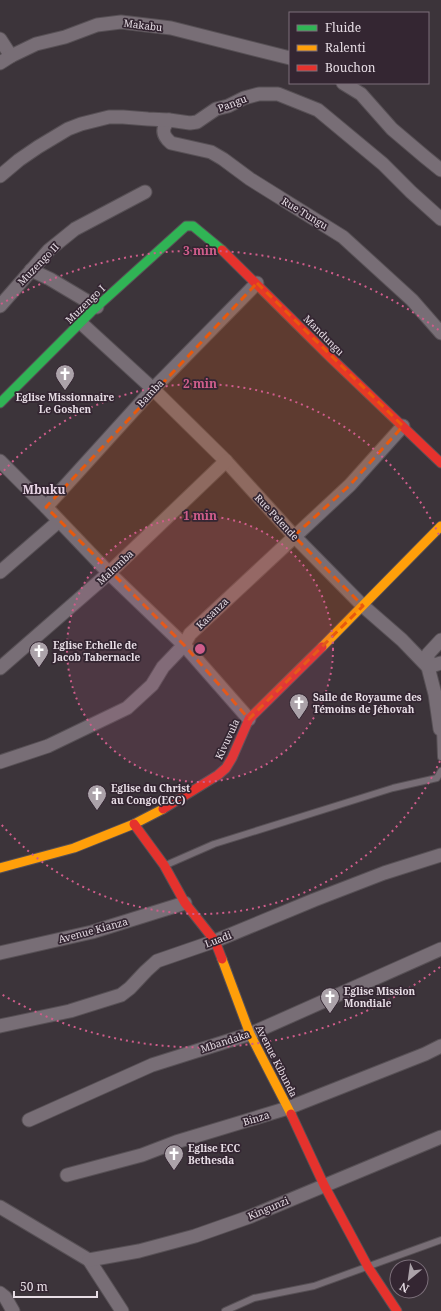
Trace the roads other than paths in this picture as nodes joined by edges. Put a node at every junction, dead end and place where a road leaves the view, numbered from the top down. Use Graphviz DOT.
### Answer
graph roads {
  1 [pos="0,39"];
  2 [pos="289,58"];
  3 [pos="5,59"];
  4 [pos="345,84"];
  5 [pos="169,120"];
  6 [pos="441,170"];
  7 [pos="0,176"];
  8 [pos="145,192"];
  9 [pos="441,219"];
  10 [pos="189,225"];
  11 [pos="31,270"];
  12 [pos="257,283"];
  13 [pos="0,306"];
  14 [pos="97,307"];
  15 [pos="81,323"];
  16 [pos="441,333"];
  17 [pos="153,389"];
  18 [pos="0,403"];
  19 [pos="403,426"];
  20 [pos="0,461"];
  21 [pos="226,461"];
  22 [pos="441,463"];
  23 [pos="46,507"];
  24 [pos="59,521"];
  25 [pos="441,526"];
  26 [pos="294,536"];
  27 [pos="0,572"];
  28 [pos="109,573"];
  29 [pos="363,606"];
  30 [pos="441,640"];
  31 [pos="184,645"];
  32 [pos="441,663"];
  33 [pos="0,668"];
  34 [pos="428,668"];
  35 [pos="249,718"];
  36 [pos="440,729"];
  37 [pos="441,757"];
  38 [pos="0,762"];
  39 [pos="441,771"];
  40 [pos="134,824"];
  41 [pos="441,855"];
  42 [pos="164,865"];
  43 [pos="0,868"];
  44 [pos="185,903"];
  45 [pos="215,941"];
  46 [pos="441,949"];
  47 [pos="0,953"];
  48 [pos="0,1026"];
  49 [pos="250,1034"];
  50 [pos="441,1046"];
  51 [pos="288,1108"];
  52 [pos="29,1120"];
  53 [pos="441,1138"];
  54 [pos="67,1175"];
  55 [pos="324,1185"];
  56 [pos="0,1207"];
  57 [pos="441,1240"];
  58 [pos="89,1260"];
  59 [pos="368,1267"];
  60 [pos="0,1293"];
  61 [pos="13,1311"];
  62 [pos="122,1311"];
  63 [pos="225,1311"];
  64 [pos="397,1311"];
  1 -- 3 [label="street"];
  2 -- 3 [label="street, Makabu"];
  4 -- 6 [label="street"];
  5 -- 7 [label="street, Pangu"];
  5 -- 9 [label="street, Pangu"];
  5 -- 16 [label="street, Rue Tungu"];
  8 -- 11 [label="street, Muzengo II"];
  10 -- 12 [label="street, Mandungu"];
  10 -- 14 [label="street, Muzengo I"];
  11 -- 13 [label="street, Muzengo II"];
  11 -- 14 [label="street"];
  12 -- 17 [label="street, Bamba"];
  12 -- 19 [label="street, Mandungu"];
  14 -- 15 [label="street, Muzengo I"];
  15 -- 17 [label="street, Rue Pelende"];
  15 -- 18 [label="street, Muzengo I"];
  17 -- 21 [label="street, Rue Pelende"];
  17 -- 23 [label="street, Bamba"];
  19 -- 22 [label="street, Mandungu"];
  19 -- 26 [label="street, Kasanza"];
  20 -- 23 [label="street"];
  21 -- 26 [label="street, Rue Pelende"];
  21 -- 28 [label="street, Malomba"];
  23 -- 24 [label="street"];
  24 -- 27 [label="street"];
  24 -- 28 [label="street"];
  25 -- 29 [label="street, Kivuvula"];
  26 -- 29 [label="street, Rue Pelende"];
  26 -- 31 [label="street, Kasanza"];
  28 -- 31 [label="street"];
  28 -- 33 [label="street, Malomba"];
  29 -- 34 [label="street, Rue Pelende"];
  29 -- 35 [label="street, Kivuvula"];
  30 -- 34 [label="street"];
  31 -- 35 [label="street"];
  31 -- 38 [label="street, Kasanza"];
  32 -- 34 [label="street"];
  34 -- 36 [label="street, Rue Pelende"];
  35 -- 40 [label="street, Kivuvula"];
  36 -- 37 [label="lane"];
  39 -- 42 [label="lane"];
  40 -- 42 [label="street, Avenue Kibunda"];
  40 -- 43 [label="street, Kivuvula"];
  41 -- 45 [label="street, Luadi"];
  42 -- 44 [label="street, Avenue Kibunda"];
  44 -- 45 [label="street, Avenue Kibunda"];
  44 -- 47 [label="street, Avenue Kianza"];
  45 -- 48 [label="street, Luadi"];
  45 -- 49 [label="street, Avenue Kibunda"];
  46 -- 49 [label="street, Mbandaka"];
  49 -- 51 [label="street, Avenue Kibunda"];
  49 -- 52 [label="street, Mbandaka"];
  50 -- 51 [label="street, Binza"];
  51 -- 54 [label="street, Binza"];
  51 -- 55 [label="street, Avenue Kibunda"];
  53 -- 55 [label="street, Kingunzi"];
  55 -- 58 [label="street, Kingunzi"];
  55 -- 59 [label="street, Avenue Kibunda"];
  56 -- 58 [label="street"];
  57 -- 59 [label="lane"];
  58 -- 62 [label="street"];
  59 -- 63 [label="lane"];
  59 -- 64 [label="street, Avenue Kibunda"];
  60 -- 61 [label="street"];
}
